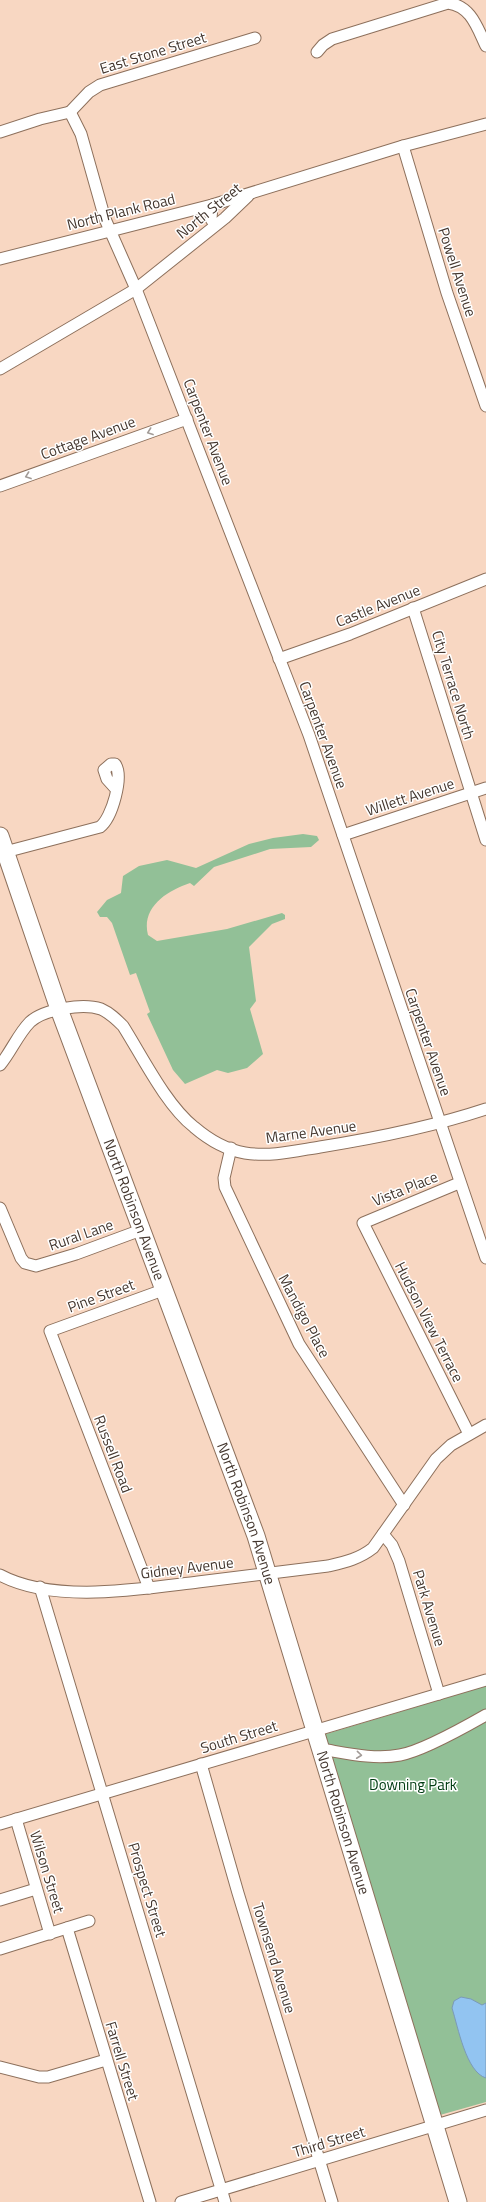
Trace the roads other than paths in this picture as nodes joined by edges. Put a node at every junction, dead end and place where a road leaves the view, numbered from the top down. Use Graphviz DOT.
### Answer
graph roads {
  1 [pos="255,38"];
  2 [pos="486,46"];
  3 [pos="316,52"];
  4 [pos="70,112"];
  5 [pos="486,124"];
  6 [pos="0,132"];
  7 [pos="404,146"];
  8 [pos="249,194"];
  9 [pos="212,205"];
  10 [pos="215,225"];
  11 [pos="110,230"];
  12 [pos="0,259"];
  13 [pos="136,289"];
  14 [pos="486,368"];
  15 [pos="0,369"];
  16 [pos="475,371"];
  17 [pos="486,406"];
  18 [pos="187,419"];
  19 [pos="0,486"];
  20 [pos="486,579"];
  21 [pos="413,608"];
  22 [pos="279,659"];
  23 [pos="486,788"];
  24 [pos="116,789"];
  25 [pos="471,793"];
  26 [pos="343,835"];
  27 [pos="486,840"];
  28 [pos="3,844"];
  29 [pos="59,1009"];
  30 [pos="0,1065"];
  31 [pos="486,1109"];
  32 [pos="440,1124"];
  33 [pos="231,1148"];
  34 [pos="459,1183"];
  35 [pos="0,1208"];
  36 [pos="363,1223"];
  37 [pos="141,1230"];
  38 [pos="486,1258"];
  39 [pos="163,1290"];
  40 [pos="50,1331"];
  41 [pos="486,1425"];
  42 [pos="469,1434"];
  43 [pos="404,1505"];
  44 [pos="383,1534"];
  45 [pos="267,1573"];
  46 [pos="0,1575"];
  47 [pos="40,1587"];
  48 [pos="149,1588"];
  49 [pos="486,1680"];
  50 [pos="439,1694"];
  51 [pos="486,1715"];
  52 [pos="315,1730"];
  53 [pos="321,1749"];
  54 [pos="201,1764"];
  55 [pos="102,1793"];
  56 [pos="16,1819"];
  57 [pos="0,1824"];
  58 [pos="36,1889"];
  59 [pos="0,1900"];
  60 [pos="89,1921"];
  61 [pos="67,1928"];
  62 [pos="50,1934"];
  63 [pos="0,1949"];
  64 [pos="106,2060"];
  65 [pos="0,2067"];
  66 [pos="486,2110"];
  67 [pos="434,2126"];
  68 [pos="320,2160"];
  69 [pos="222,2190"];
  70 [pos="150,2202"];
  71 [pos="181,2202"];
  72 [pos="226,2202"];
  73 [pos="332,2202"];
  74 [pos="458,2202"];
  1 -- 4 [label="street, East Stone Street"];
  2 -- 3 [label="street"];
  4 -- 6 [label="street"];
  4 -- 11 [label="street, Carpenter Avenue"];
  5 -- 7 [label="street, North Street"];
  7 -- 8 [label="street, North Street"];
  7 -- 16 [label="street, Powell Avenue"];
  8 -- 9 [label="street, North Plank Road"];
  8 -- 10 [label="street, North Street"];
  9 -- 10 [label="street"];
  9 -- 11 [label="street, North Plank Road"];
  10 -- 13 [label="street, North Street"];
  11 -- 12 [label="street, North Plank Road"];
  11 -- 13 [label="street, Carpenter Avenue"];
  13 -- 15 [label="street, North Street"];
  13 -- 18 [label="street, Carpenter Avenue"];
  14 -- 16 [label="street"];
  16 -- 17 [label="street, Powell Avenue"];
  18 -- 19 [label="street, Cottage Avenue, one-way"];
  18 -- 22 [label="street, Carpenter Avenue"];
  20 -- 21 [label="street, Castle Avenue"];
  21 -- 22 [label="street, Castle Avenue"];
  21 -- 25 [label="street, City Terrace North"];
  22 -- 26 [label="street, Carpenter Avenue"];
  23 -- 25 [label="street, Willett Avenue"];
  24 -- 28 [label="street"];
  25 -- 26 [label="street, Willett Avenue"];
  25 -- 27 [label="street, City Terrace North"];
  26 -- 32 [label="street, Carpenter Avenue"];
  28 -- 29 [label="highway, North Robinson Avenue"];
  29 -- 30 [label="street"];
  29 -- 33 [label="street, Marne Avenue"];
  29 -- 37 [label="highway, North Robinson Avenue"];
  31 -- 32 [label="street, Marne Avenue"];
  32 -- 33 [label="street, Marne Avenue"];
  32 -- 34 [label="street, Carpenter Avenue"];
  33 -- 43 [label="street, Mandigo Place"];
  34 -- 36 [label="street, Vista Place"];
  34 -- 38 [label="street, Carpenter Avenue"];
  35 -- 37 [label="street, Rural Lane"];
  36 -- 42 [label="street, Hudson View Terrace"];
  37 -- 39 [label="highway, North Robinson Avenue"];
  39 -- 40 [label="street, Pine Street"];
  39 -- 45 [label="highway, North Robinson Avenue"];
  40 -- 48 [label="street, Russell Road"];
  41 -- 42 [label="street, Gidney Avenue"];
  42 -- 43 [label="street, Gidney Avenue"];
  43 -- 44 [label="street, Gidney Avenue"];
  44 -- 45 [label="street, Gidney Avenue"];
  44 -- 50 [label="street, Park Avenue"];
  45 -- 48 [label="street, Gidney Avenue"];
  45 -- 52 [label="highway, North Robinson Avenue"];
  46 -- 47 [label="street, Gidney Avenue"];
  47 -- 48 [label="street, Gidney Avenue"];
  47 -- 55 [label="street, Prospect Street"];
  49 -- 50 [label="street, South Street"];
  50 -- 52 [label="street, South Street"];
  53 -- 51 [label="street, one-way"];
  52 -- 53 [label="highway, North Robinson Avenue"];
  52 -- 54 [label="street, South Street"];
  53 -- 67 [label="highway, North Robinson Avenue"];
  54 -- 55 [label="street, South Street"];
  54 -- 68 [label="street, Townsend Avenue"];
  55 -- 56 [label="street, South Street"];
  55 -- 69 [label="street, Prospect Street"];
  56 -- 57 [label="street, South Street"];
  56 -- 58 [label="street, Wilson Street"];
  58 -- 59 [label="street"];
  58 -- 62 [label="street, Wilson Street"];
  60 -- 61 [label="street"];
  61 -- 62 [label="street"];
  61 -- 64 [label="street, Farrell Street"];
  62 -- 63 [label="street"];
  64 -- 65 [label="street"];
  64 -- 70 [label="street, Farrell Street"];
  66 -- 67 [label="street, Third Street"];
  67 -- 68 [label="street, Third Street"];
  67 -- 74 [label="highway, North Robinson Avenue"];
  68 -- 69 [label="street, Third Street"];
  68 -- 73 [label="street, Townsend Avenue"];
  69 -- 71 [label="street, Third Street"];
  69 -- 72 [label="street, Prospect Street"];
}
